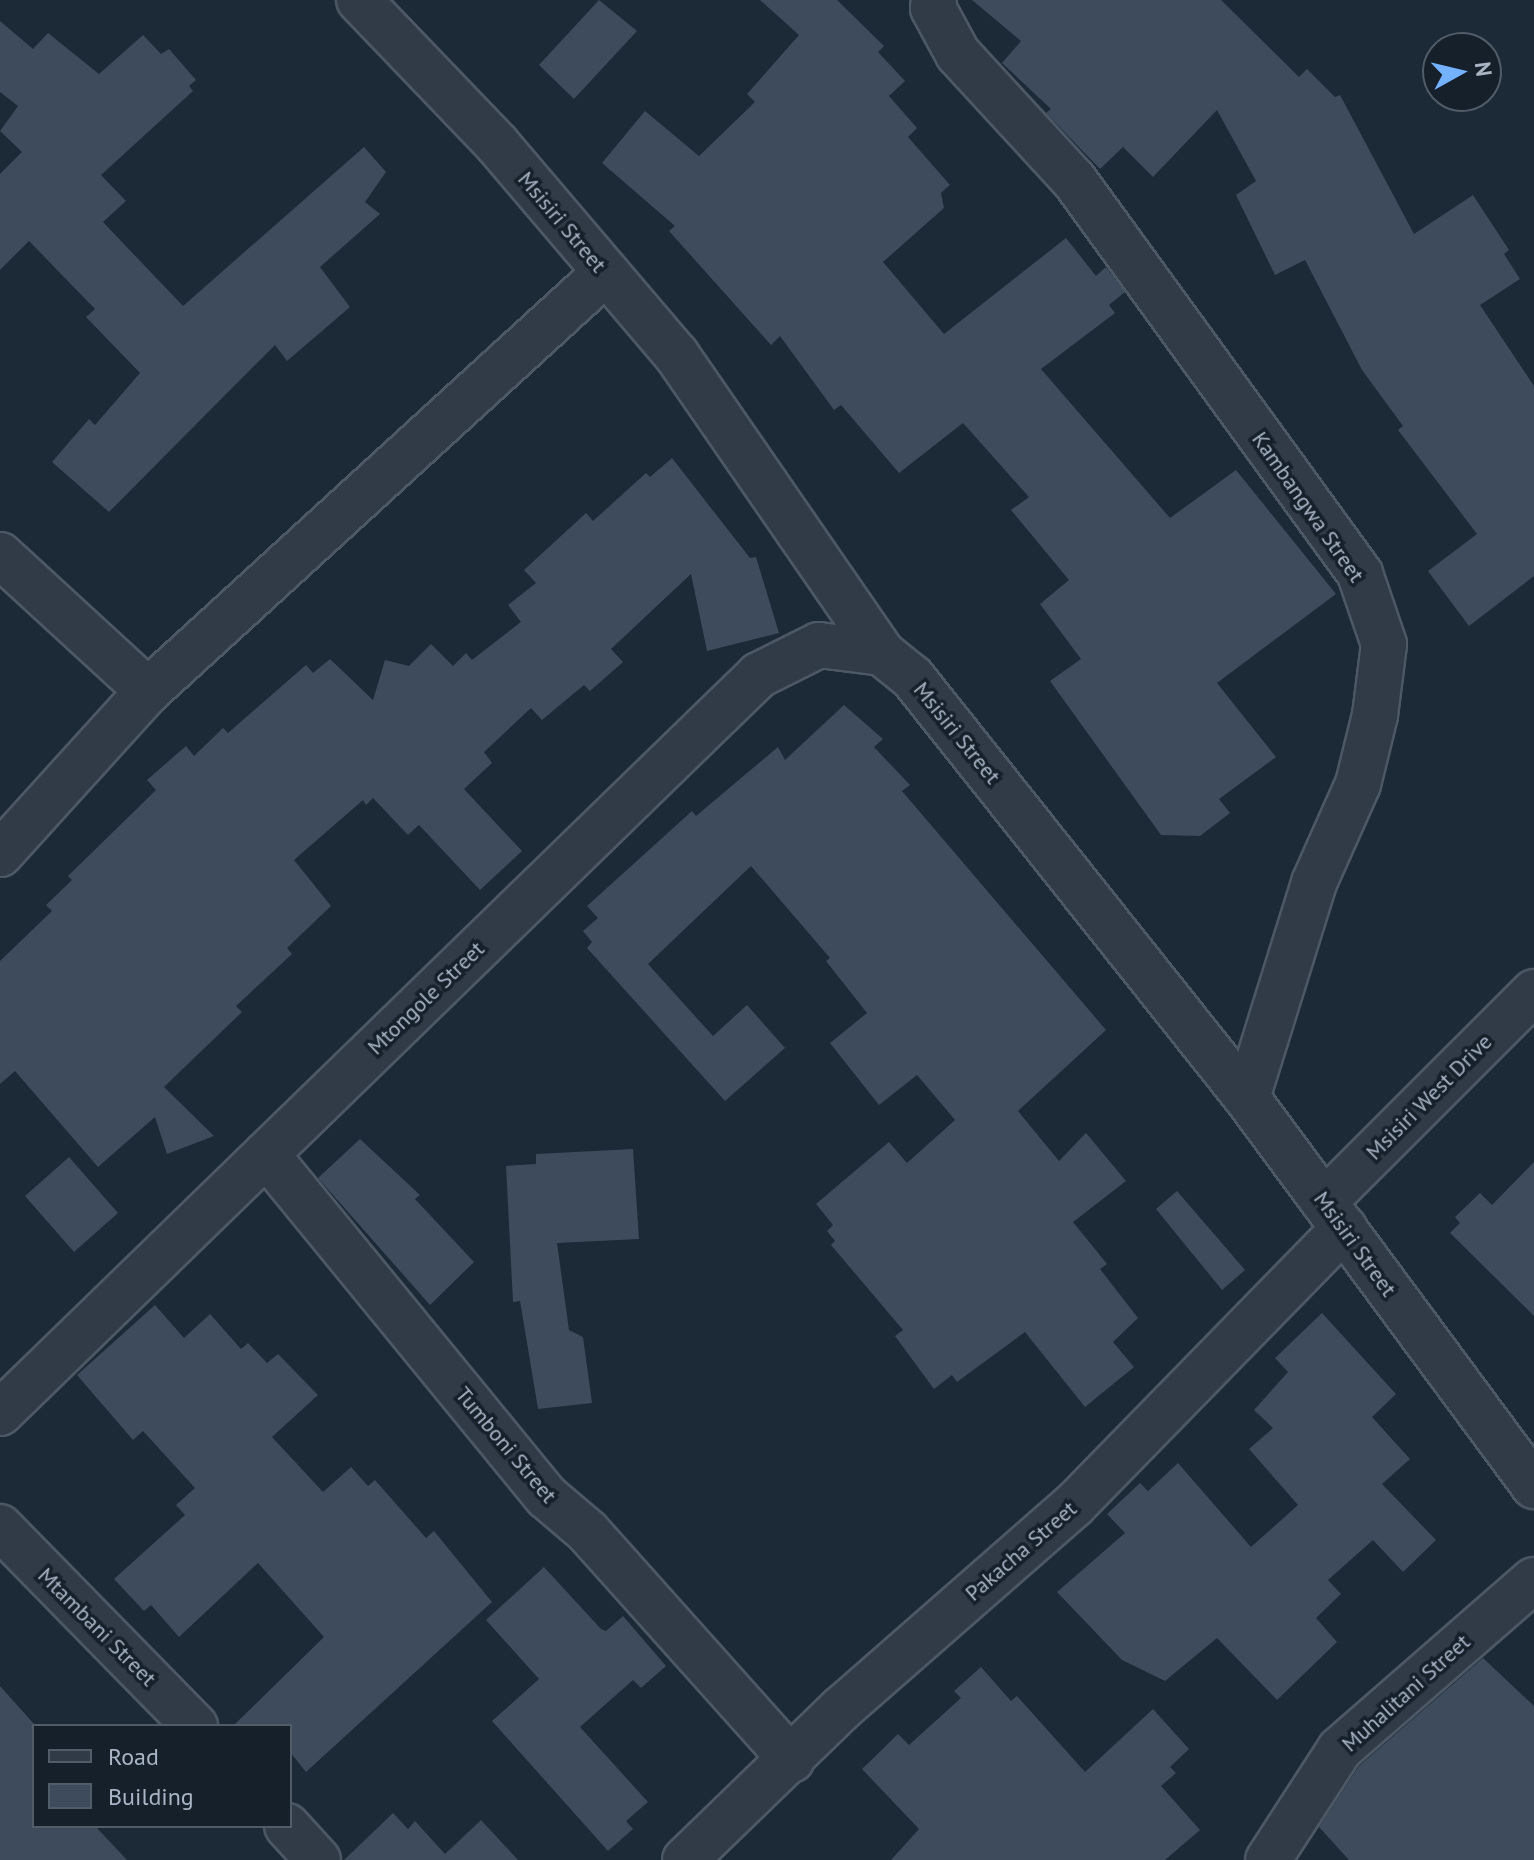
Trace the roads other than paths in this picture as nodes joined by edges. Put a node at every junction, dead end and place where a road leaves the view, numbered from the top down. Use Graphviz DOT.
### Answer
graph roads {
  1 [pos="359,0"];
  2 [pos="934,0"];
  3 [pos="604,274"];
  4 [pos="0,555"];
  5 [pos="882,653"];
  6 [pos="148,691"];
  7 [pos="0,854"];
  8 [pos="1534,992"];
  9 [pos="1247,1098"];
  10 [pos="266,1154"];
  11 [pos="1334,1215"];
  12 [pos="0,1413"];
  13 [pos="1534,1486"];
  14 [pos="6,1546"];
  15 [pos="1534,1580"];
  16 [pos="193,1724"];
  17 [pos="792,1760"];
  18 [pos="289,1828"];
  19 [pos="1282,1853"];
  20 [pos="318,1860"];
  21 [pos="685,1860"];
  1 -- 3 [label="street, Msisiri Street"];
  2 -- 9 [label="street, Kambangwa Street"];
  3 -- 5 [label="street, Msisiri Street"];
  3 -- 6 [label="street"];
  4 -- 6 [label="street"];
  5 -- 9 [label="street, Msisiri Street"];
  5 -- 10 [label="street, Mtongole Street"];
  6 -- 7 [label="street"];
  8 -- 11 [label="street, Msisiri West Drive"];
  9 -- 11 [label="street, Msisiri Street"];
  10 -- 12 [label="street, Mtongole Street"];
  10 -- 17 [label="street, Tumboni Street"];
  11 -- 13 [label="street, Msisiri Street"];
  11 -- 17 [label="street, Pakacha Street"];
  14 -- 16 [label="street, Mtambani Street"];
  15 -- 19 [label="street, Muhalitani Street"];
  17 -- 21 [label="street, Pakacha Street"];
  18 -- 20 [label="street"];
}
